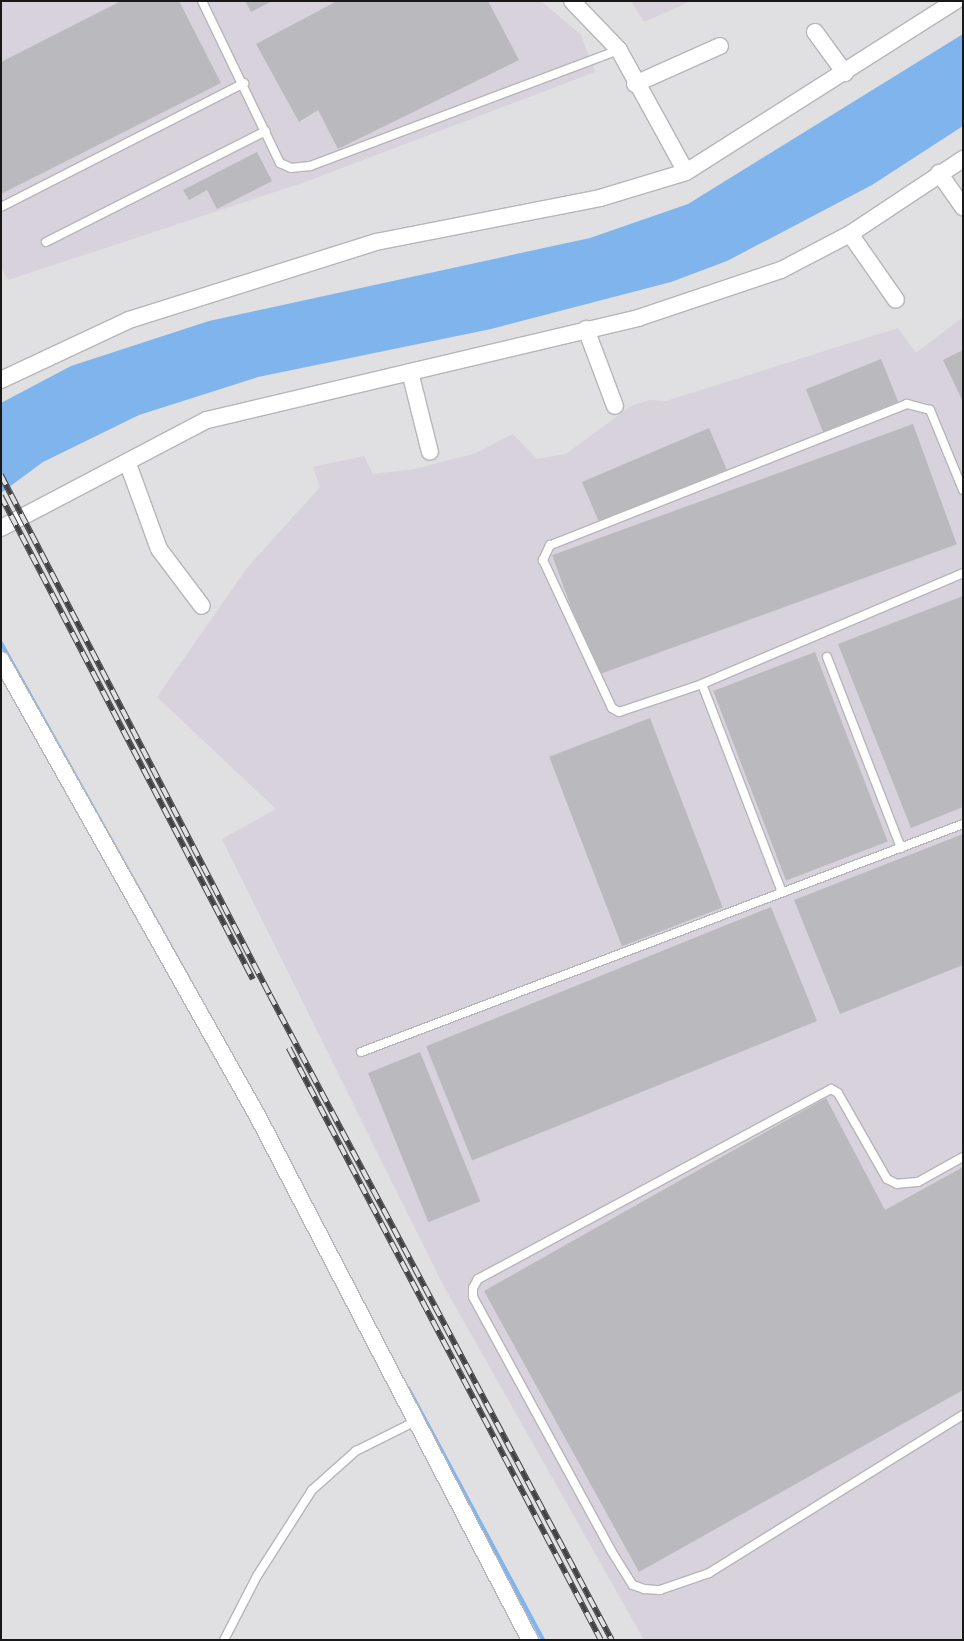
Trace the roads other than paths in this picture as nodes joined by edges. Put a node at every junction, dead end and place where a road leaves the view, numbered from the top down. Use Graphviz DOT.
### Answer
graph roads {
  1 [pos="202,1"];
  2 [pos="572,1"];
  3 [pos="950,3"];
  4 [pos="815,32"];
  5 [pos="720,46"];
  6 [pos="619,50"];
  7 [pos="845,73"];
  8 [pos="244,82"];
  9 [pos="635,84"];
  10 [pos="266,131"];
  11 [pos="963,159"];
  12 [pos="686,172"];
  13 [pos="939,173"];
  14 [pos="963,206"];
  15 [pos="1,207"];
  16 [pos="850,234"];
  17 [pos="46,242"];
  18 [pos="896,300"];
  19 [pos="586,329"];
  20 [pos="410,372"];
  21 [pos="1,380"];
  22 [pos="615,406"];
  23 [pos="430,452"];
  24 [pos="128,464"];
  25 [pos="963,490"];
  26 [pos="1,528"];
  27 [pos="963,573"];
  28 [pos="202,606"];
  29 [pos="827,657"];
  30 [pos="1,660"];
  31 [pos="702,684"];
  32 [pos="963,824"];
  33 [pos="901,848"];
  34 [pos="782,892"];
  35 [pos="361,1052"];
  36 [pos="963,1157"];
  37 [pos="963,1415"];
  38 [pos="418,1420"];
  39 [pos="224,1640"];
  40 [pos="530,1640"];
  1 -- 8 [label="lane"];
  2 -- 6 [label="street"];
  3 -- 7 [label="street"];
  4 -- 7 [label="street"];
  5 -- 9 [label="street"];
  6 -- 9 [label="street"];
  6 -- 10 [label="lane"];
  7 -- 12 [label="street"];
  8 -- 10 [label="lane"];
  8 -- 15 [label="lane"];
  9 -- 12 [label="street"];
  10 -- 17 [label="lane"];
  11 -- 13 [label="street"];
  12 -- 21 [label="street"];
  13 -- 14 [label="street"];
  13 -- 16 [label="street"];
  16 -- 18 [label="street"];
  16 -- 19 [label="street"];
  19 -- 20 [label="street"];
  19 -- 22 [label="street"];
  20 -- 23 [label="street"];
  20 -- 24 [label="street"];
  24 -- 26 [label="street"];
  24 -- 28 [label="street"];
  25 -- 31 [label="lane"];
  27 -- 31 [label="lane"];
  29 -- 33 [label="lane"];
  30 -- 38 [label="street"];
  31 -- 34 [label="lane"];
  32 -- 33 [label="lane"];
  33 -- 34 [label="lane"];
  34 -- 35 [label="lane"];
  36 -- 37 [label="lane"];
  38 -- 39 [label="lane"];
  38 -- 40 [label="street"];
}
